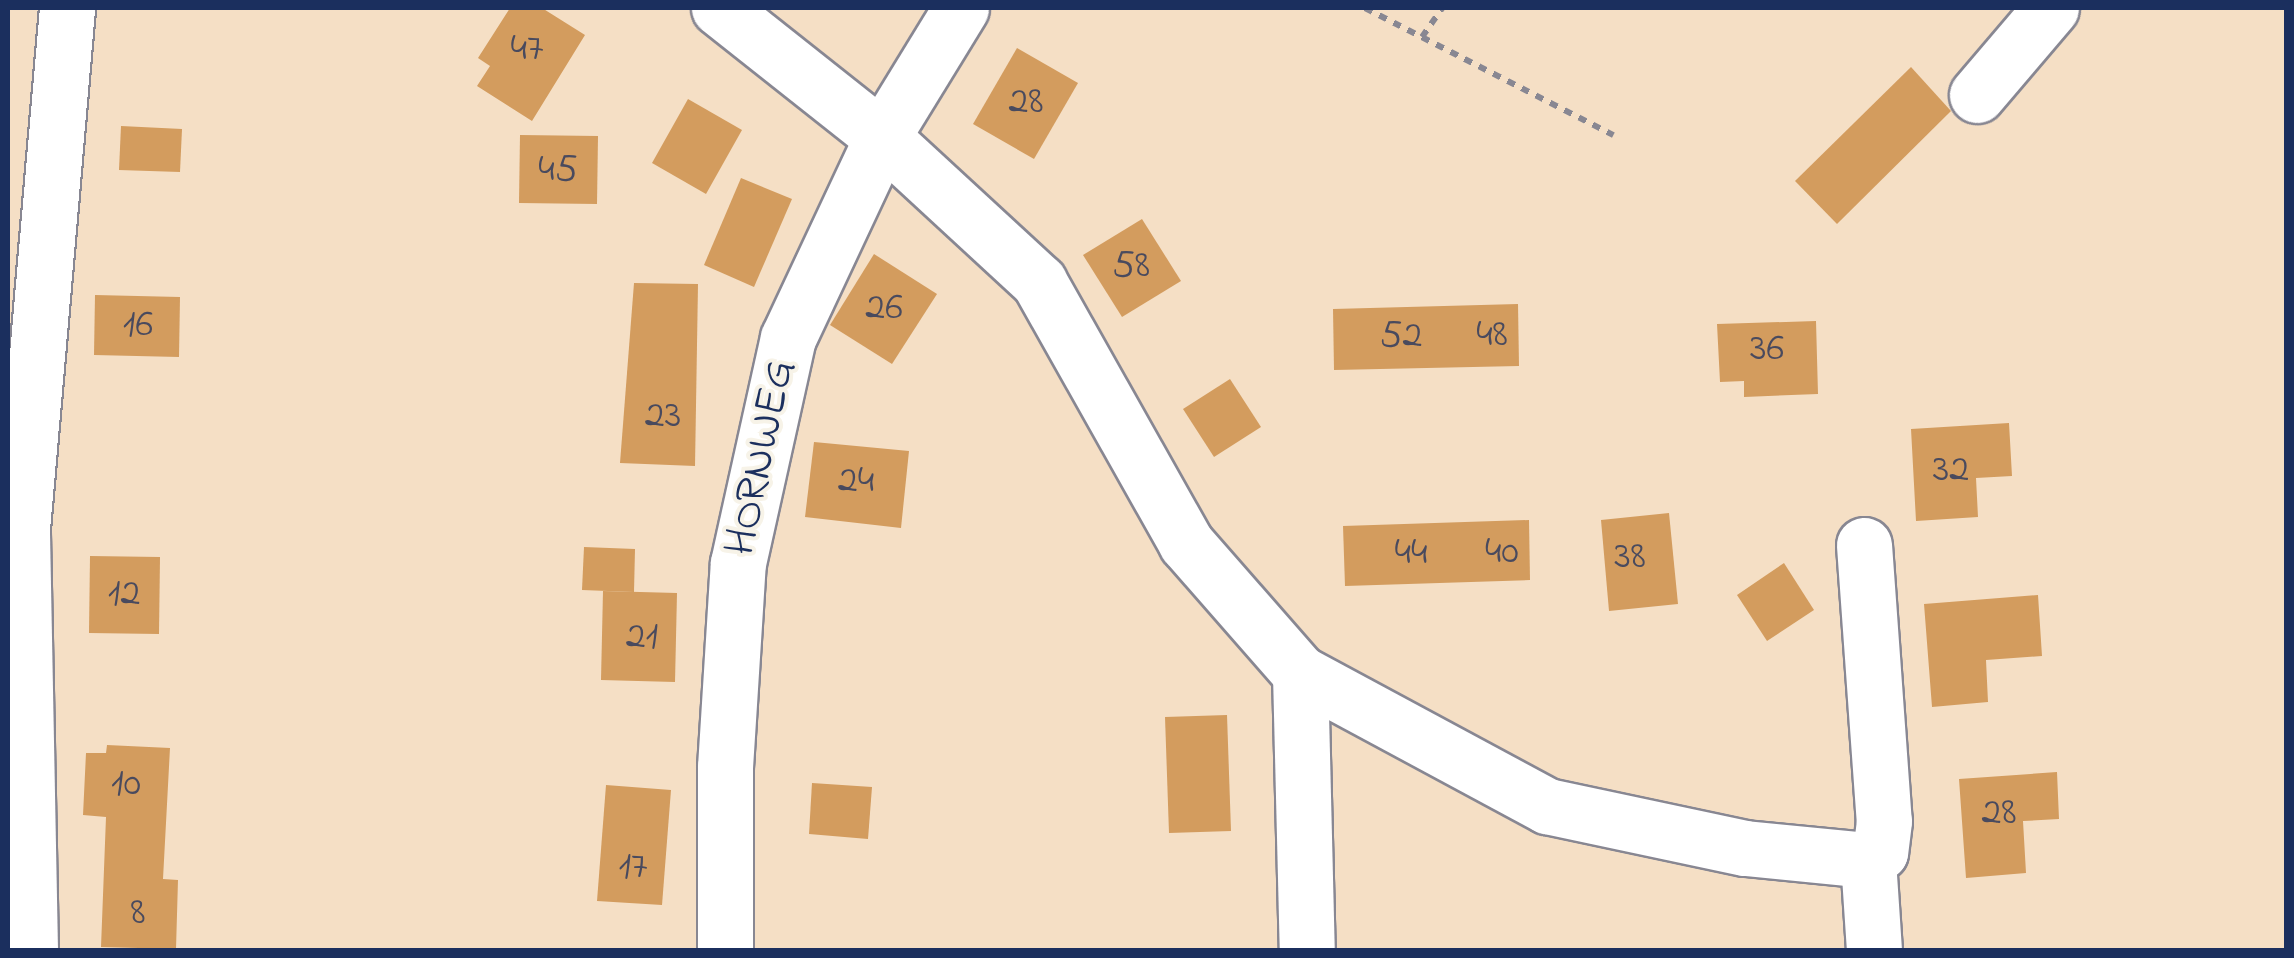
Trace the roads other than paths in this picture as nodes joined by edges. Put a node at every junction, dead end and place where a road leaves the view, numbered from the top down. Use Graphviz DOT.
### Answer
graph roads {
  1 [pos="67,8"];
  2 [pos="719,8"];
  3 [pos="961,8"];
  4 [pos="2051,8"];
  5 [pos="1977,95"];
  6 [pos="882,138"];
  7 [pos="1864,545"];
  8 [pos="1300,673"];
  9 [pos="1868,860"];
  10 [pos="30,950"];
  11 [pos="725,950"];
  12 [pos="1307,950"];
  13 [pos="1874,950"];
  1 -- 10 [label="street"];
  2 -- 6 [label="street"];
  3 -- 6 [label="street, HORNWEG"];
  4 -- 5 [label="street"];
  6 -- 8 [label="street"];
  6 -- 11 [label="street, HORNWEG"];
  7 -- 9 [label="street"];
  8 -- 9 [label="street"];
  8 -- 12 [label="street"];
  9 -- 13 [label="street"];
}
